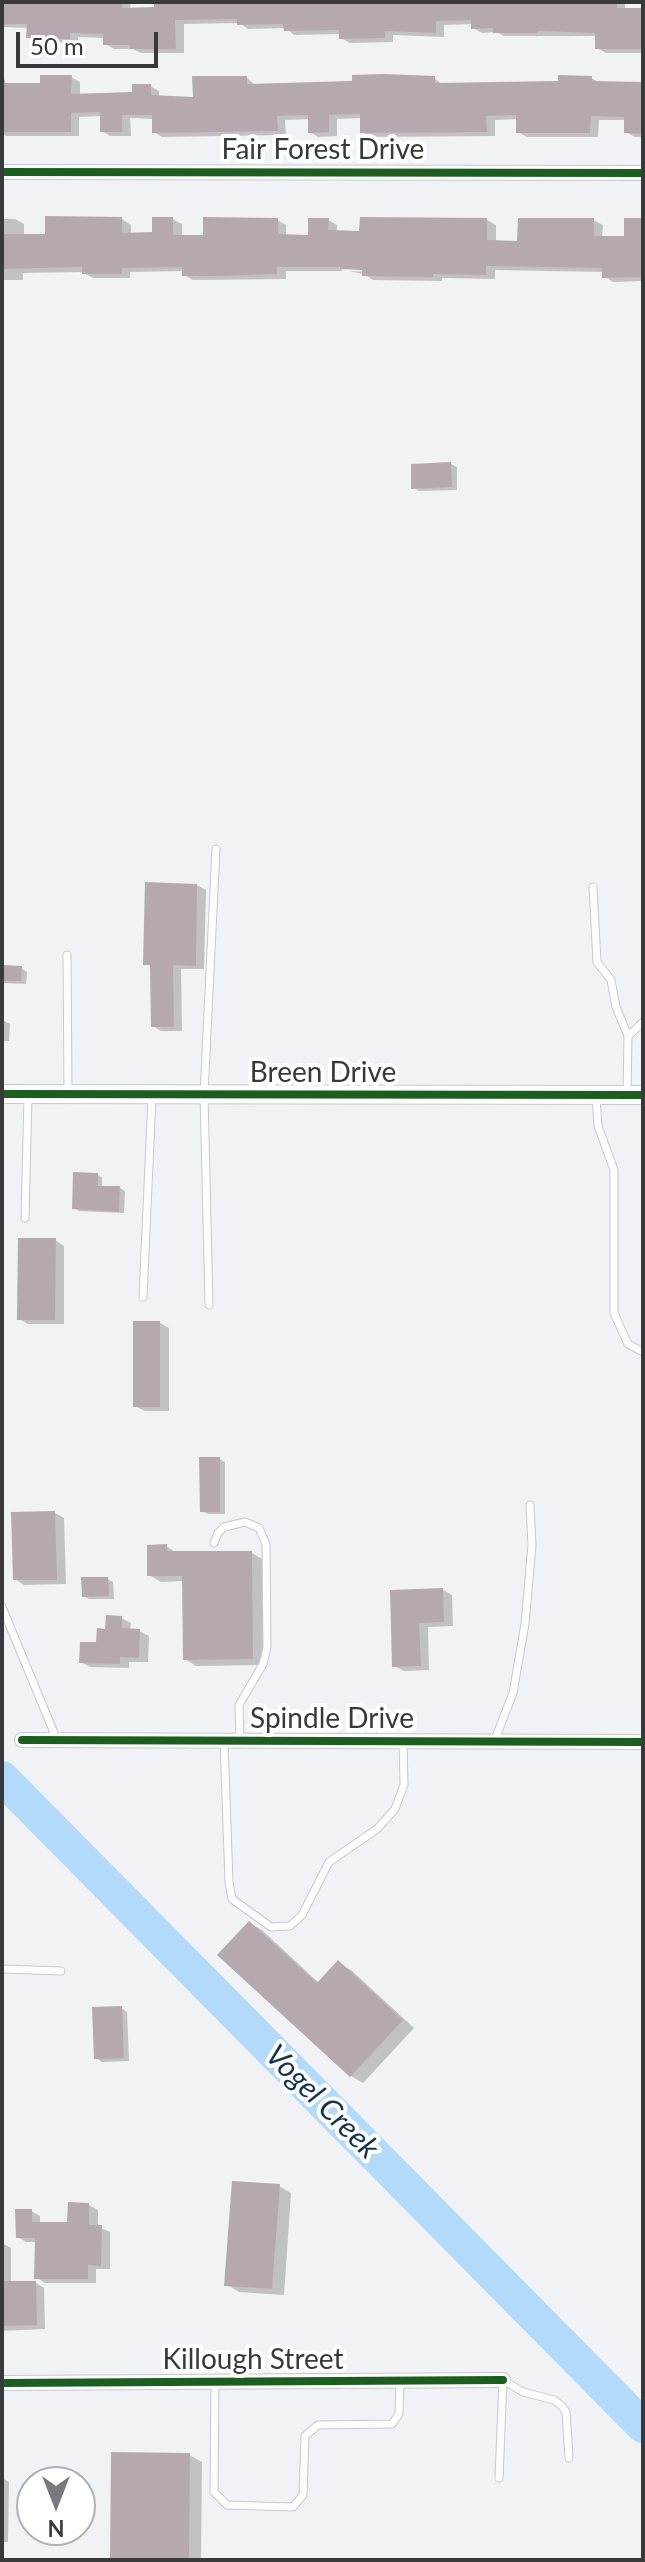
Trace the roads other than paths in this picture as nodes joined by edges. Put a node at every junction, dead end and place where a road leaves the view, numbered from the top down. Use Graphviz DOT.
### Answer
graph roads {
  1 [pos="2,172"];
  2 [pos="643,173"];
  3 [pos="216,849"];
  4 [pos="593,887"];
  5 [pos="67,955"];
  6 [pos="643,1022"];
  7 [pos="628,1036"];
  8 [pos="2,1094"];
  9 [pos="28,1094"];
  10 [pos="68,1094"];
  11 [pos="152,1094"];
  12 [pos="204,1094"];
  13 [pos="596,1095"];
  14 [pos="635,1095"];
  15 [pos="25,1218"];
  16 [pos="143,1297"];
  17 [pos="209,1305"];
  18 [pos="643,1352"];
  19 [pos="530,1505"];
  20 [pos="214,1543"];
  21 [pos="2,1607"];
  22 [pos="22,1740"];
  23 [pos="57,1740"];
  24 [pos="232,1741"];
  25 [pos="403,1741"];
  26 [pos="494,1742"];
  27 [pos="643,1742"];
  28 [pos="2,1969"];
  29 [pos="61,1971"];
  30 [pos="503,2380"];
  31 [pos="400,2381"];
  32 [pos="215,2382"];
  33 [pos="2,2383"];
  34 [pos="569,2458"];
  35 [pos="499,2478"];
  1 -- 2 [label="street, Fair Forest Drive"];
  3 -- 12 [label="lane"];
  4 -- 7 [label="lane"];
  5 -- 10 [label="lane"];
  6 -- 7 [label="lane"];
  7 -- 14 [label="lane"];
  8 -- 9 [label="street, Breen Drive"];
  9 -- 10 [label="street, Breen Drive"];
  9 -- 15 [label="lane"];
  10 -- 11 [label="street, Breen Drive"];
  11 -- 12 [label="street, Breen Drive"];
  11 -- 16 [label="lane"];
  12 -- 13 [label="street, Breen Drive"];
  12 -- 17 [label="lane"];
  13 -- 14 [label="street, Breen Drive"];
  13 -- 18 [label="lane"];
  19 -- 26 [label="lane"];
  20 -- 24 [label="lane"];
  21 -- 23 [label="lane"];
  22 -- 23 [label="street, Spindle Drive"];
  23 -- 24 [label="street, Spindle Drive"];
  24 -- 25 [label="street, Spindle Drive"];
  24 -- 25 [label="lane"];
  25 -- 26 [label="street, Spindle Drive"];
  26 -- 27 [label="street, Spindle Drive"];
  28 -- 29 [label="lane"];
  30 -- 31 [label="street, Killough Street"];
  30 -- 34 [label="lane"];
  30 -- 35 [label="lane"];
  31 -- 32 [label="street, Killough Street"];
  31 -- 32 [label="lane"];
  32 -- 33 [label="street, Killough Street"];
}
